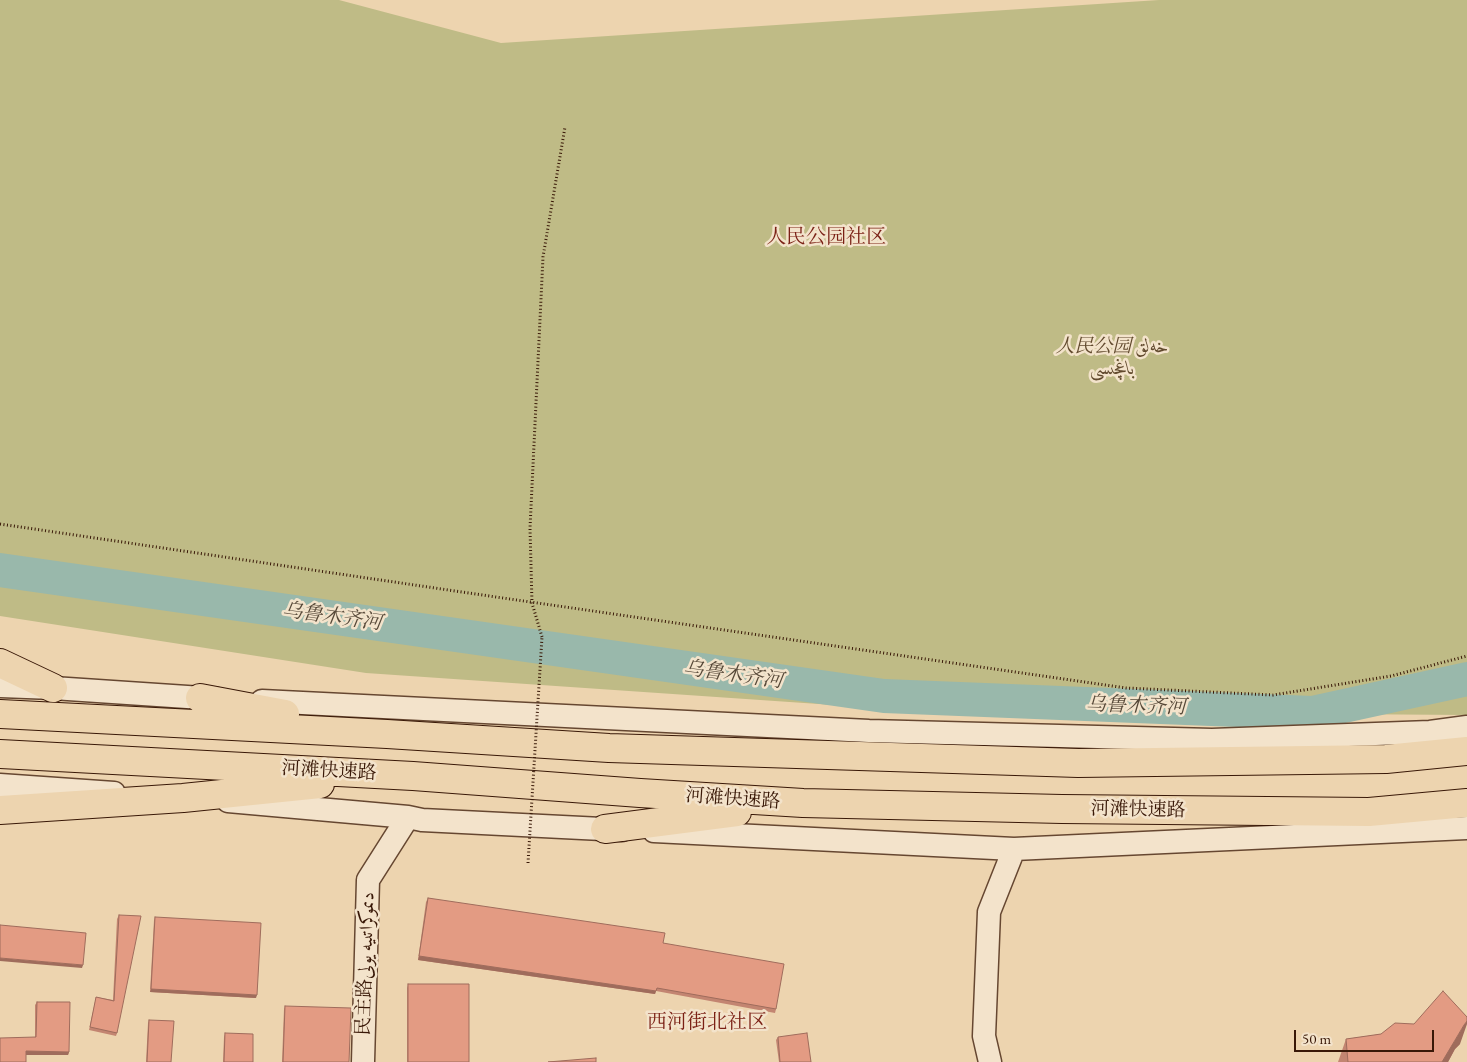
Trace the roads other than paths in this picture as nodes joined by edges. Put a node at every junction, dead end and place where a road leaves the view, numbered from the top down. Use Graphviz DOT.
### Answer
graph roads {
  1 [pos="0,664"];
  2 [pos="0,686"];
  3 [pos="53,688"];
  4 [pos="200,698"];
  5 [pos="0,714"];
  6 [pos="1467,727"];
  7 [pos="387,734"];
  8 [pos="1467,751"];
  9 [pos="0,754"];
  10 [pos="413,776"];
  11 [pos="0,785"];
  12 [pos="183,798"];
  13 [pos="1467,803"];
  14 [pos="803,804"];
  15 [pos="0,810"];
  16 [pos="1220,811"];
  17 [pos="408,817"];
  18 [pos="1467,828"];
  19 [pos="605,829"];
  20 [pos="1375,832"];
  21 [pos="1014,849"];
  22 [pos="362,1062"];
  23 [pos="990,1062"];
  1 -- 3 [label="highway"];
  2 -- 3 [label="street"];
  3 -- 4 [label="street"];
  4 -- 6 [label="street"];
  4 -- 7 [label="highway"];
  5 -- 7 [label="highway"];
  7 -- 8 [label="highway"];
  9 -- 10 [label="highway, 河滩快速路"];
  10 -- 12 [label="highway"];
  10 -- 14 [label="highway, 河滩快速路"];
  11 -- 12 [label="street"];
  12 -- 15 [label="highway"];
  12 -- 17 [label="street"];
  13 -- 16 [label="highway, 河滩快速路"];
  14 -- 16 [label="highway, 河滩快速路"];
  14 -- 19 [label="highway"];
  16 -- 20 [label="highway"];
  17 -- 19 [label="street"];
  17 -- 22 [label="street, 民主路دىموكراتىيە يولى"];
  18 -- 20 [label="street"];
  19 -- 21 [label="street"];
  20 -- 21 [label="street"];
  21 -- 23 [label="street"];
}
